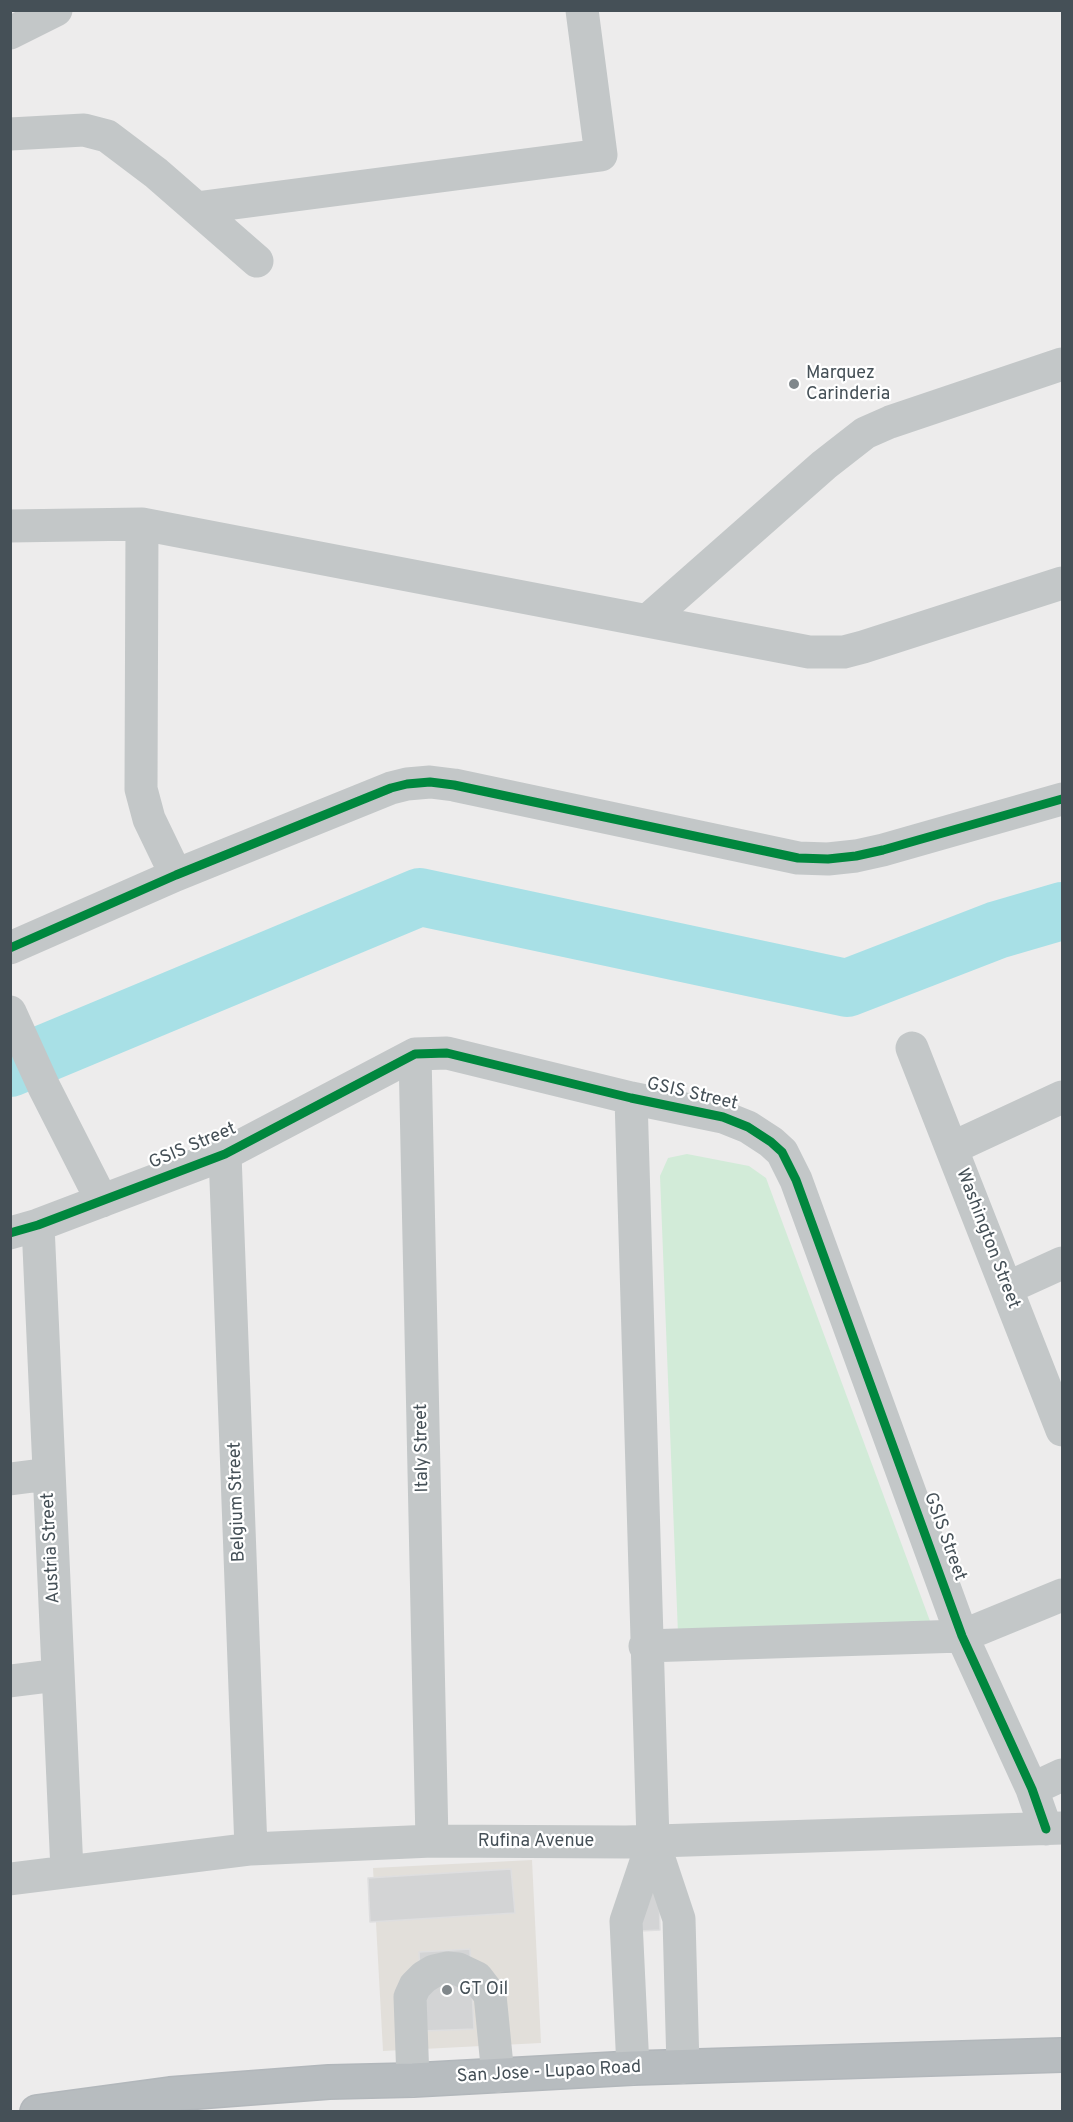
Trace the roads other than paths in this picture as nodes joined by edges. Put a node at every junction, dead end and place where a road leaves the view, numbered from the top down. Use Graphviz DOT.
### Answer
graph roads {
  1 [pos="56,10"];
  2 [pos="582,10"];
  3 [pos="10,33"];
  4 [pos="10,134"];
  5 [pos="196,208"];
  6 [pos="257,261"];
  7 [pos="1062,364"];
  8 [pos="142,524"];
  9 [pos="10,526"];
  10 [pos="1062,583"];
  11 [pos="647,621"];
  12 [pos="1062,799"];
  13 [pos="176,875"];
  14 [pos="10,948"];
  15 [pos="15,1022"];
  16 [pos="912,1048"];
  17 [pos="415,1054"];
  18 [pos="1062,1097"];
  19 [pos="631,1098"];
  20 [pos="952,1148"];
  21 [pos="225,1154"];
  22 [pos="102,1201"];
  23 [pos="24,1229"];
  24 [pos="1062,1263"];
  25 [pos="1007,1288"];
  26 [pos="1062,1430"];
  27 [pos="49,1474"];
  28 [pos="10,1479"];
  29 [pos="1062,1595"];
  30 [pos="962,1636"];
  31 [pos="645,1646"];
  32 [pos="58,1675"];
  33 [pos="10,1681"];
  34 [pos="1062,1775"];
  35 [pos="1032,1789"];
  36 [pos="1054,1829"];
  37 [pos="432,1841"];
  38 [pos="652,1841"];
  39 [pos="250,1849"];
  40 [pos="67,1871"];
  41 [pos="10,1879"];
  42 [pos="1062,2055"];
  43 [pos="683,2067"];
  44 [pos="633,2068"];
  45 [pos="498,2076"];
  46 [pos="412,2080"];
  47 [pos="37,2112"];
  1 -- 3 [label="street"];
  2 -- 5 [label="street"];
  4 -- 5 [label="street"];
  5 -- 6 [label="street"];
  7 -- 11 [label="street"];
  8 -- 9 [label="street"];
  8 -- 11 [label="street"];
  8 -- 13 [label="street"];
  10 -- 11 [label="street"];
  12 -- 13 [label="street"];
  13 -- 14 [label="street"];
  15 -- 22 [label="street"];
  16 -- 20 [label="street, Washington Street"];
  17 -- 19 [label="street, GSIS Street"];
  17 -- 21 [label="street, GSIS Street"];
  17 -- 37 [label="street, Italy Street"];
  18 -- 20 [label="street"];
  19 -- 30 [label="street, GSIS Street"];
  19 -- 31 [label="street"];
  20 -- 25 [label="street, Washington Street"];
  21 -- 22 [label="street, GSIS Street"];
  21 -- 39 [label="street, Belgium Street"];
  22 -- 23 [label="street, GSIS Street"];
  23 -- 27 [label="street, Austria Street"];
  24 -- 25 [label="street"];
  25 -- 26 [label="street, Washington Street"];
  27 -- 28 [label="street"];
  27 -- 32 [label="street, Austria Street"];
  29 -- 30 [label="street"];
  30 -- 31 [label="street"];
  30 -- 35 [label="street, GSIS Street"];
  31 -- 38 [label="street"];
  32 -- 33 [label="street"];
  32 -- 40 [label="street, Austria Street"];
  34 -- 35 [label="street"];
  35 -- 36 [label="street, GSIS Street"];
  36 -- 38 [label="street, Rufina Avenue"];
  37 -- 38 [label="street, Rufina Avenue"];
  37 -- 39 [label="street, Rufina Avenue"];
  38 -- 43 [label="street"];
  38 -- 44 [label="street"];
  39 -- 40 [label="street, Rufina Avenue"];
  40 -- 41 [label="street, Rufina Avenue"];
  42 -- 43 [label="highway, San Jose - Lupao Road"];
  43 -- 44 [label="highway, San Jose - Lupao Road"];
  44 -- 45 [label="highway, San Jose - Lupao Road"];
  45 -- 46 [label="highway, San Jose - Lupao Road"];
  45 -- 46 [label="street"];
  46 -- 47 [label="highway, San Jose - Lupao Road"];
}
